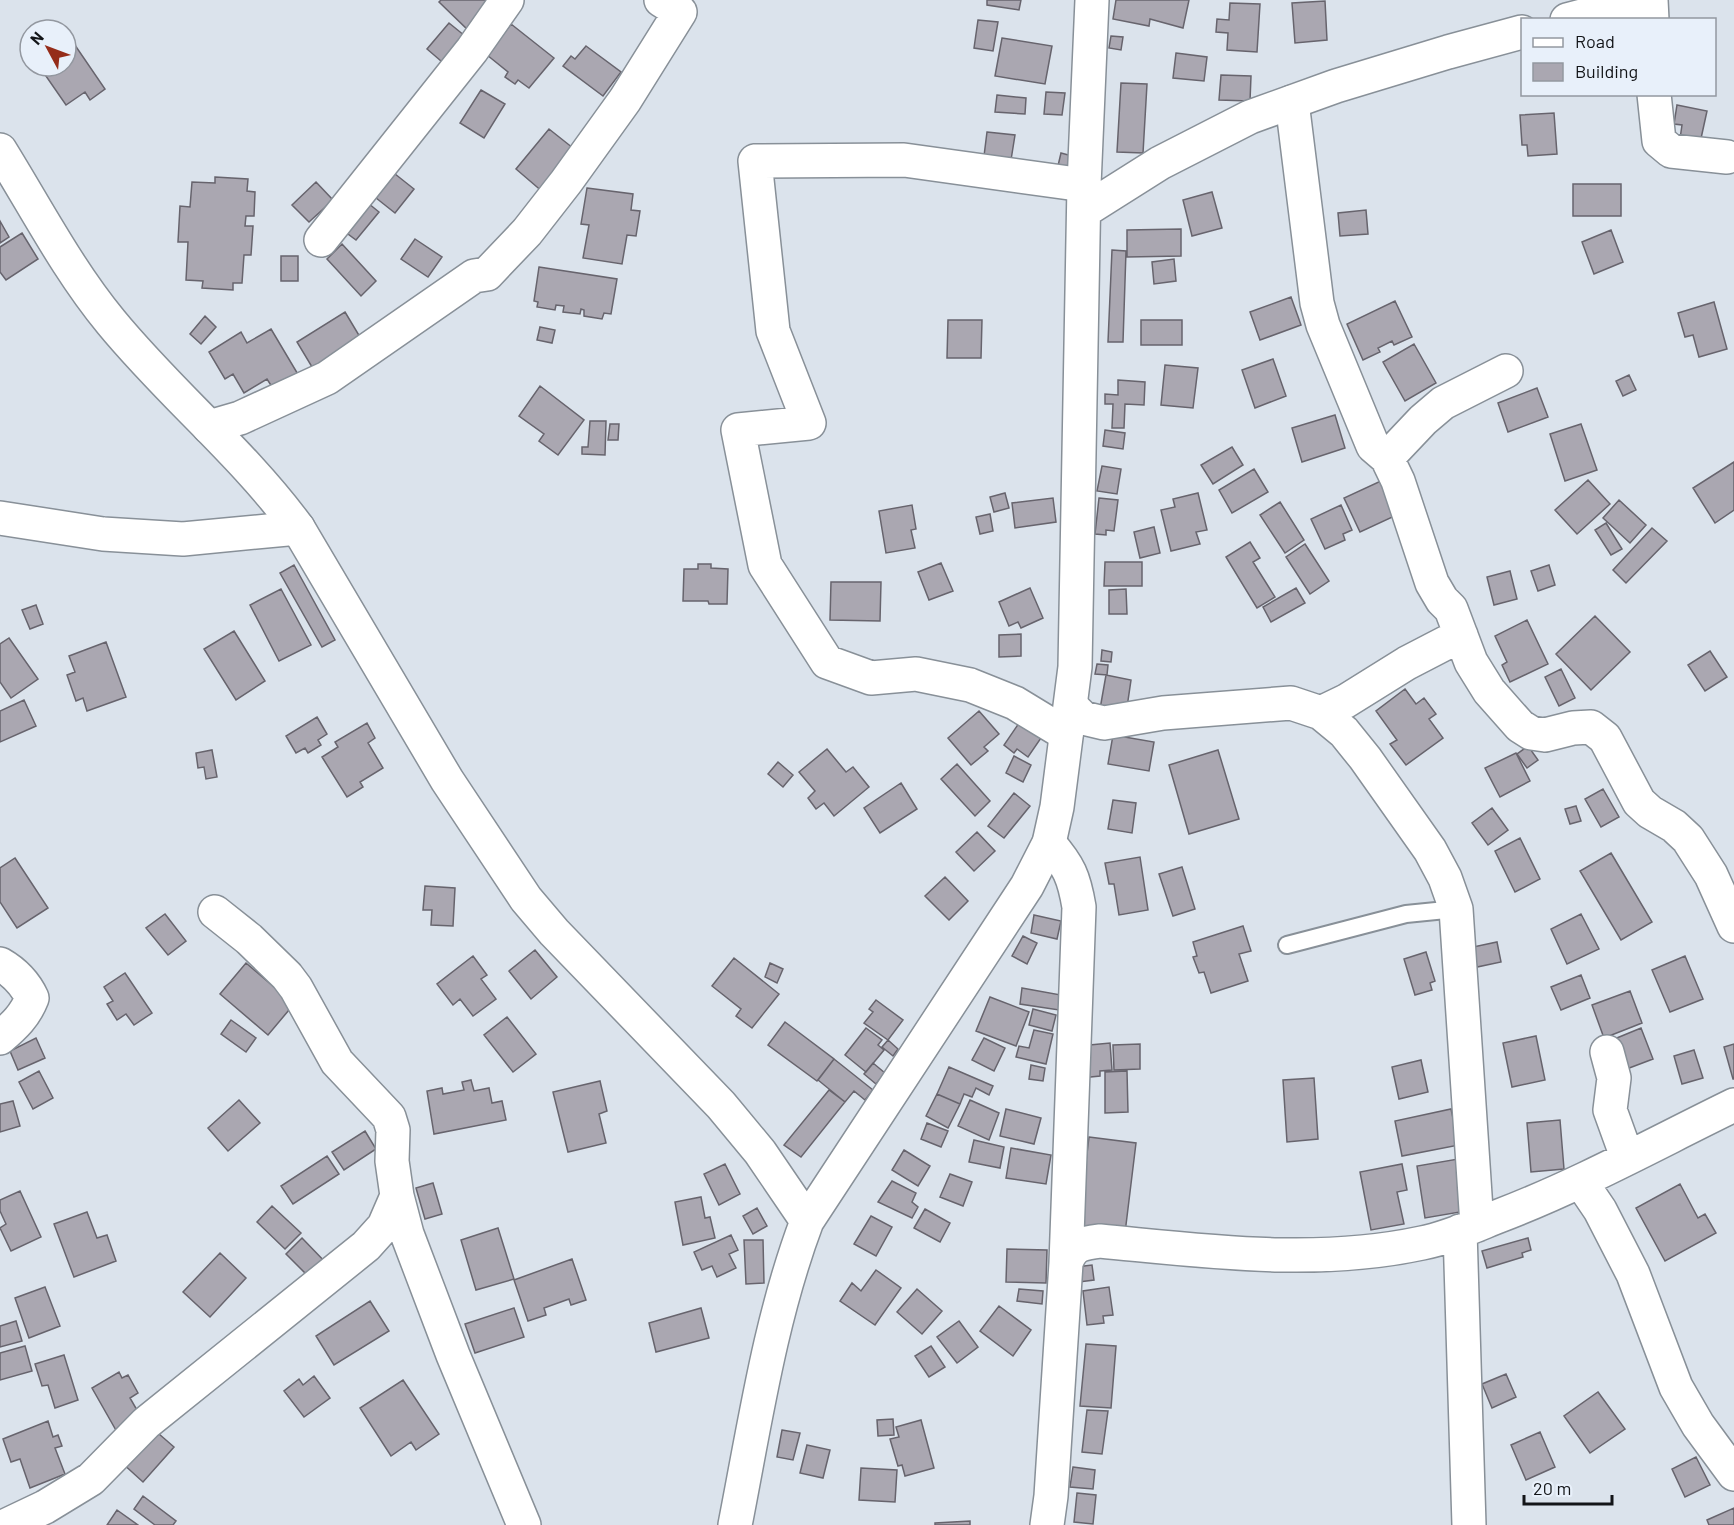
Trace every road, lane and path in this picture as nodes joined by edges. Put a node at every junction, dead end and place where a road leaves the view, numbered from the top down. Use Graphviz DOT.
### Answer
graph roads {
  1 [pos="507,0"];
  2 [pos="661,0"];
  3 [pos="1092,0"];
  4 [pos="1642,0"];
  5 [pos="1651,0"];
  6 [pos="1575,18"];
  7 [pos="1652,18"];
  8 [pos="1521,32"];
  9 [pos="1654,96"];
  10 [pos="1292,102"];
  11 [pos="0,150"];
  12 [pos="1727,157"];
  13 [pos="1084,198"];
  14 [pos="321,240"];
  15 [pos="1506,370"];
  16 [pos="209,427"];
  17 [pos="1387,458"];
  18 [pos="0,518"];
  19 [pos="298,528"];
  20 [pos="1461,635"];
  21 [pos="1321,712"];
  22 [pos="1068,720"];
  23 [pos="1049,843"];
  24 [pos="1456,909"];
  25 [pos="215,912"];
  26 [pos="1734,926"];
  27 [pos="1287,945"];
  28 [pos="0,964"];
  29 [pos="0,1038"];
  30 [pos="1607,1052"];
  31 [pos="1734,1105"];
  32 [pos="1627,1157"];
  33 [pos="1581,1182"];
  34 [pos="397,1196"];
  35 [pos="807,1221"];
  36 [pos="1468,1228"];
  37 [pos="1066,1263"];
  38 [pos="1734,1474"];
  39 [pos="7,1525"];
  40 [pos="524,1525"];
  41 [pos="735,1525"];
  42 [pos="1047,1525"];
  43 [pos="1469,1525"];
  1 -- 14 [label="street"];
  2 -- 16 [label="street"];
  3 -- 13 [label="street"];
  4 -- 6 [label="street"];
  5 -- 7 [label="street"];
  8 -- 10 [label="street"];
  9 -- 12 [label="street"];
  10 -- 13 [label="street"];
  10 -- 17 [label="street"];
  11 -- 16 [label="street"];
  13 -- 22 [label="street"];
  13 -- 22 [label="street"];
  15 -- 17 [label="street"];
  16 -- 19 [label="street"];
  17 -- 20 [label="street"];
  18 -- 19 [label="street"];
  19 -- 35 [label="street"];
  20 -- 21 [label="street"];
  20 -- 26 [label="street"];
  21 -- 22 [label="street"];
  21 -- 24 [label="street"];
  22 -- 23 [label="street"];
  23 -- 35 [label="street"];
  23 -- 37 [label="street"];
  24 -- 27 [label="lane"];
  24 -- 36 [label="street"];
  25 -- 34 [label="street"];
  28 -- 29 [label="street"];
  30 -- 32 [label="street"];
  31 -- 32 [label="street"];
  32 -- 33 [label="street"];
  33 -- 36 [label="street"];
  33 -- 38 [label="street"];
  34 -- 39 [label="street"];
  34 -- 40 [label="street"];
  35 -- 41 [label="street"];
  36 -- 37 [label="street"];
  36 -- 43 [label="street"];
  37 -- 42 [label="street"];
}
